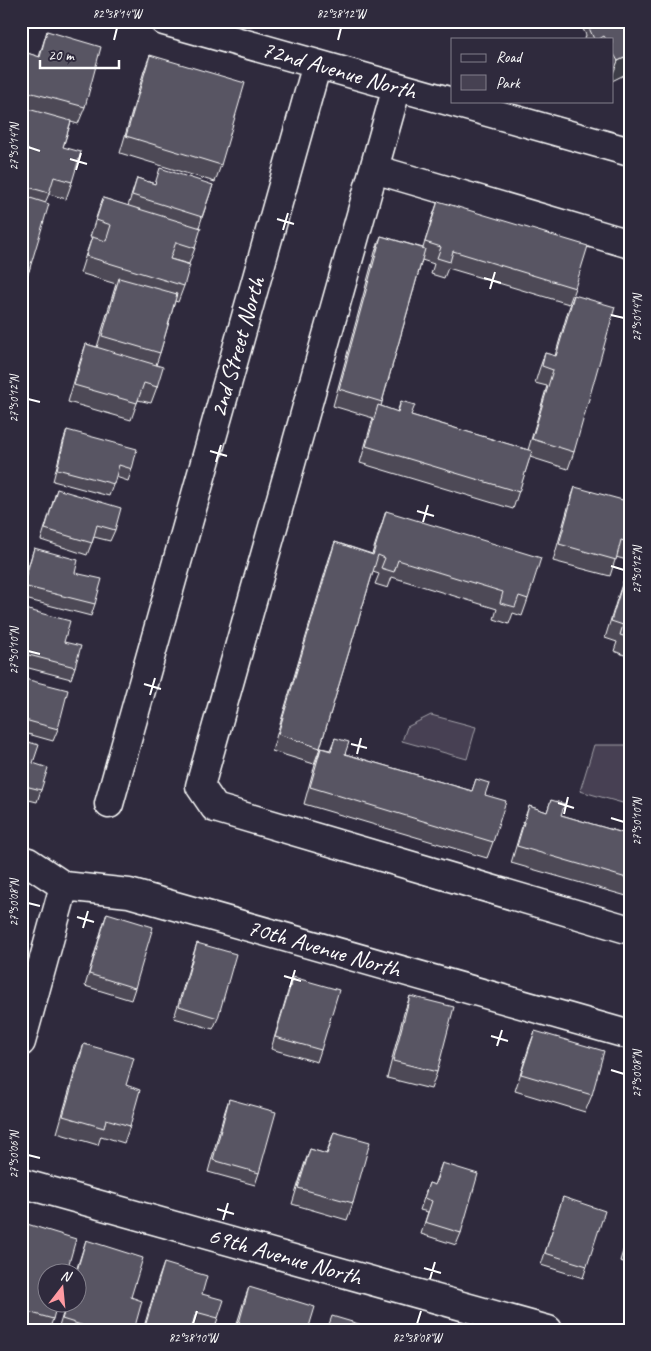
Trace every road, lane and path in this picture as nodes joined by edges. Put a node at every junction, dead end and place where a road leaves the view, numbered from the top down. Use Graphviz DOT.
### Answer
graph roads {
  1 [pos="164,21"];
  2 [pos="317,64"];
  3 [pos="397,87"];
  4 [pos="630,152"];
  5 [pos="374,169"];
  6 [pos="630,244"];
  7 [pos="109,804"];
  8 [pos="21,860"];
  9 [pos="64,886"];
  10 [pos="630,930"];
  11 [pos="630,1035"];
  12 [pos="21,1042"];
  13 [pos="21,1183"];
  14 [pos="548,1330"];
  1 -- 2 [label="street, 72nd Avenue North"];
  2 -- 3 [label="street, 72nd Avenue North"];
  2 -- 7 [label="street, 2nd Street North"];
  3 -- 4 [label="street, 72nd Avenue North"];
  3 -- 5 [label="street"];
  5 -- 6 [label="street"];
  5 -- 10 [label="street"];
  8 -- 9 [label="street, 70th Avenue North"];
  9 -- 11 [label="street, 70th Avenue North"];
  9 -- 12 [label="street"];
  13 -- 14 [label="street, 69th Avenue North"];
}
